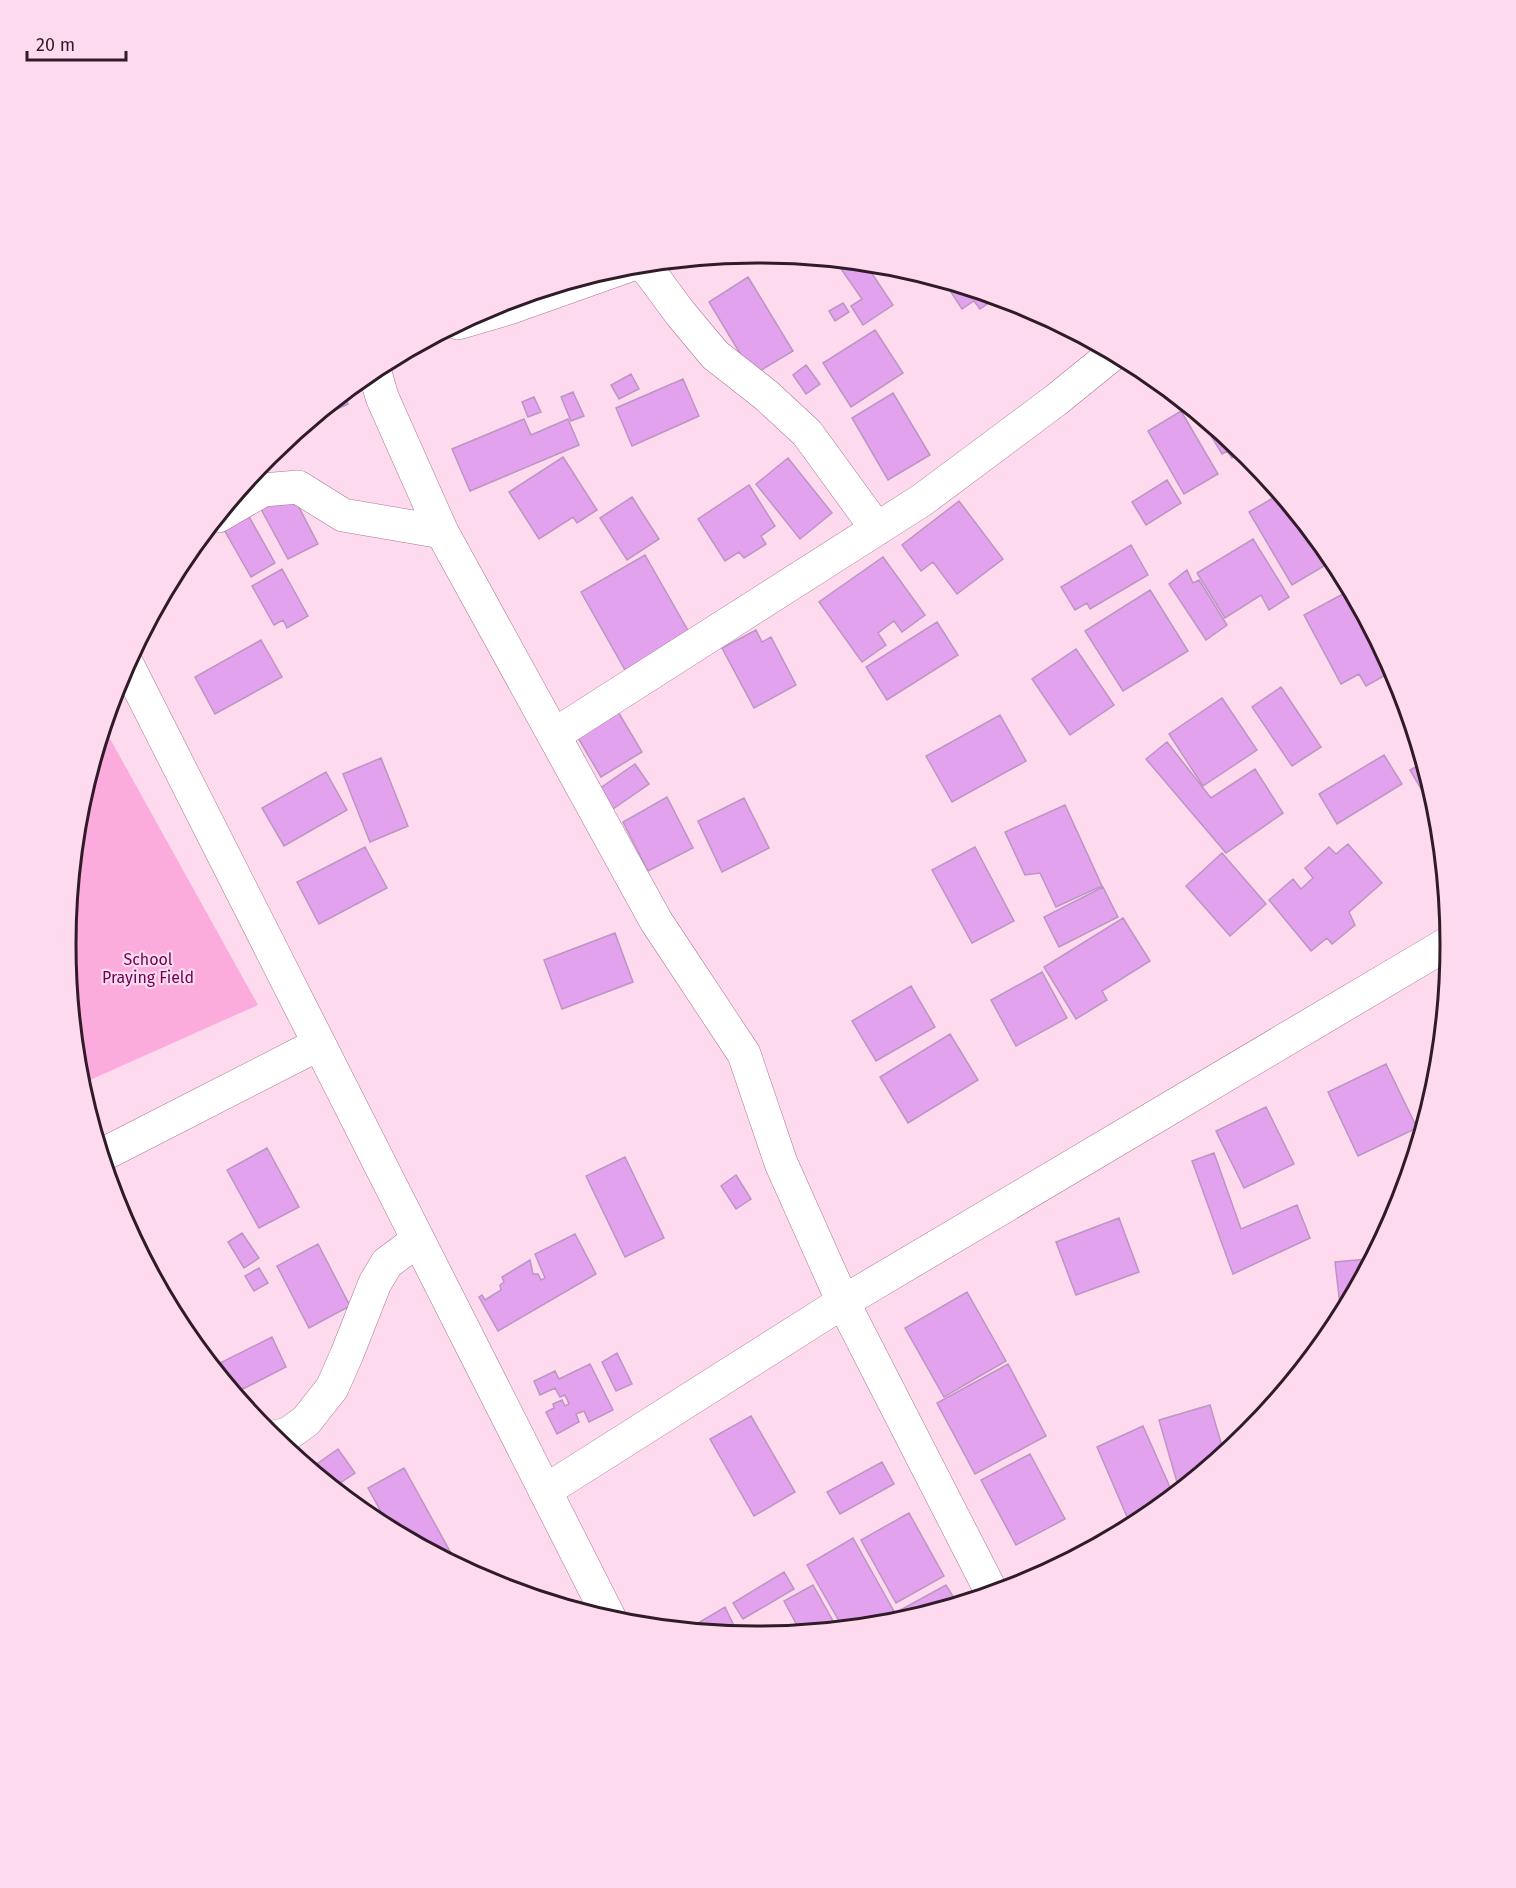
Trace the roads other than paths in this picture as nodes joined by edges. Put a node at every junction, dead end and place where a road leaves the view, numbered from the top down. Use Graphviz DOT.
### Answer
graph roads {
  1 [pos="649,272"];
  2 [pos="1107,359"];
  3 [pos="377,379"];
  4 [pos="237,506"];
  5 [pos="877,529"];
  6 [pos="442,532"];
  7 [pos="132,674"];
  8 [pos="554,735"];
  9 [pos="1440,948"];
  10 [pos="319,1044"];
  11 [pos="109,1151"];
  12 [pos="418,1240"];
  13 [pos="843,1302"];
  14 [pos="285,1435"];
  15 [pos="545,1491"];
  16 [pos="988,1585"];
  17 [pos="604,1607"];
  1 -- 5 [label="street"];
  2 -- 5 [label="street"];
  3 -- 6 [label="street"];
  4 -- 6 [label="street"];
  5 -- 8 [label="street"];
  6 -- 8 [label="street"];
  7 -- 10 [label="street"];
  8 -- 13 [label="street"];
  9 -- 13 [label="street"];
  10 -- 11 [label="street"];
  10 -- 12 [label="street"];
  12 -- 14 [label="street"];
  12 -- 15 [label="street"];
  13 -- 15 [label="street"];
  13 -- 16 [label="street"];
  15 -- 17 [label="street"];
}
